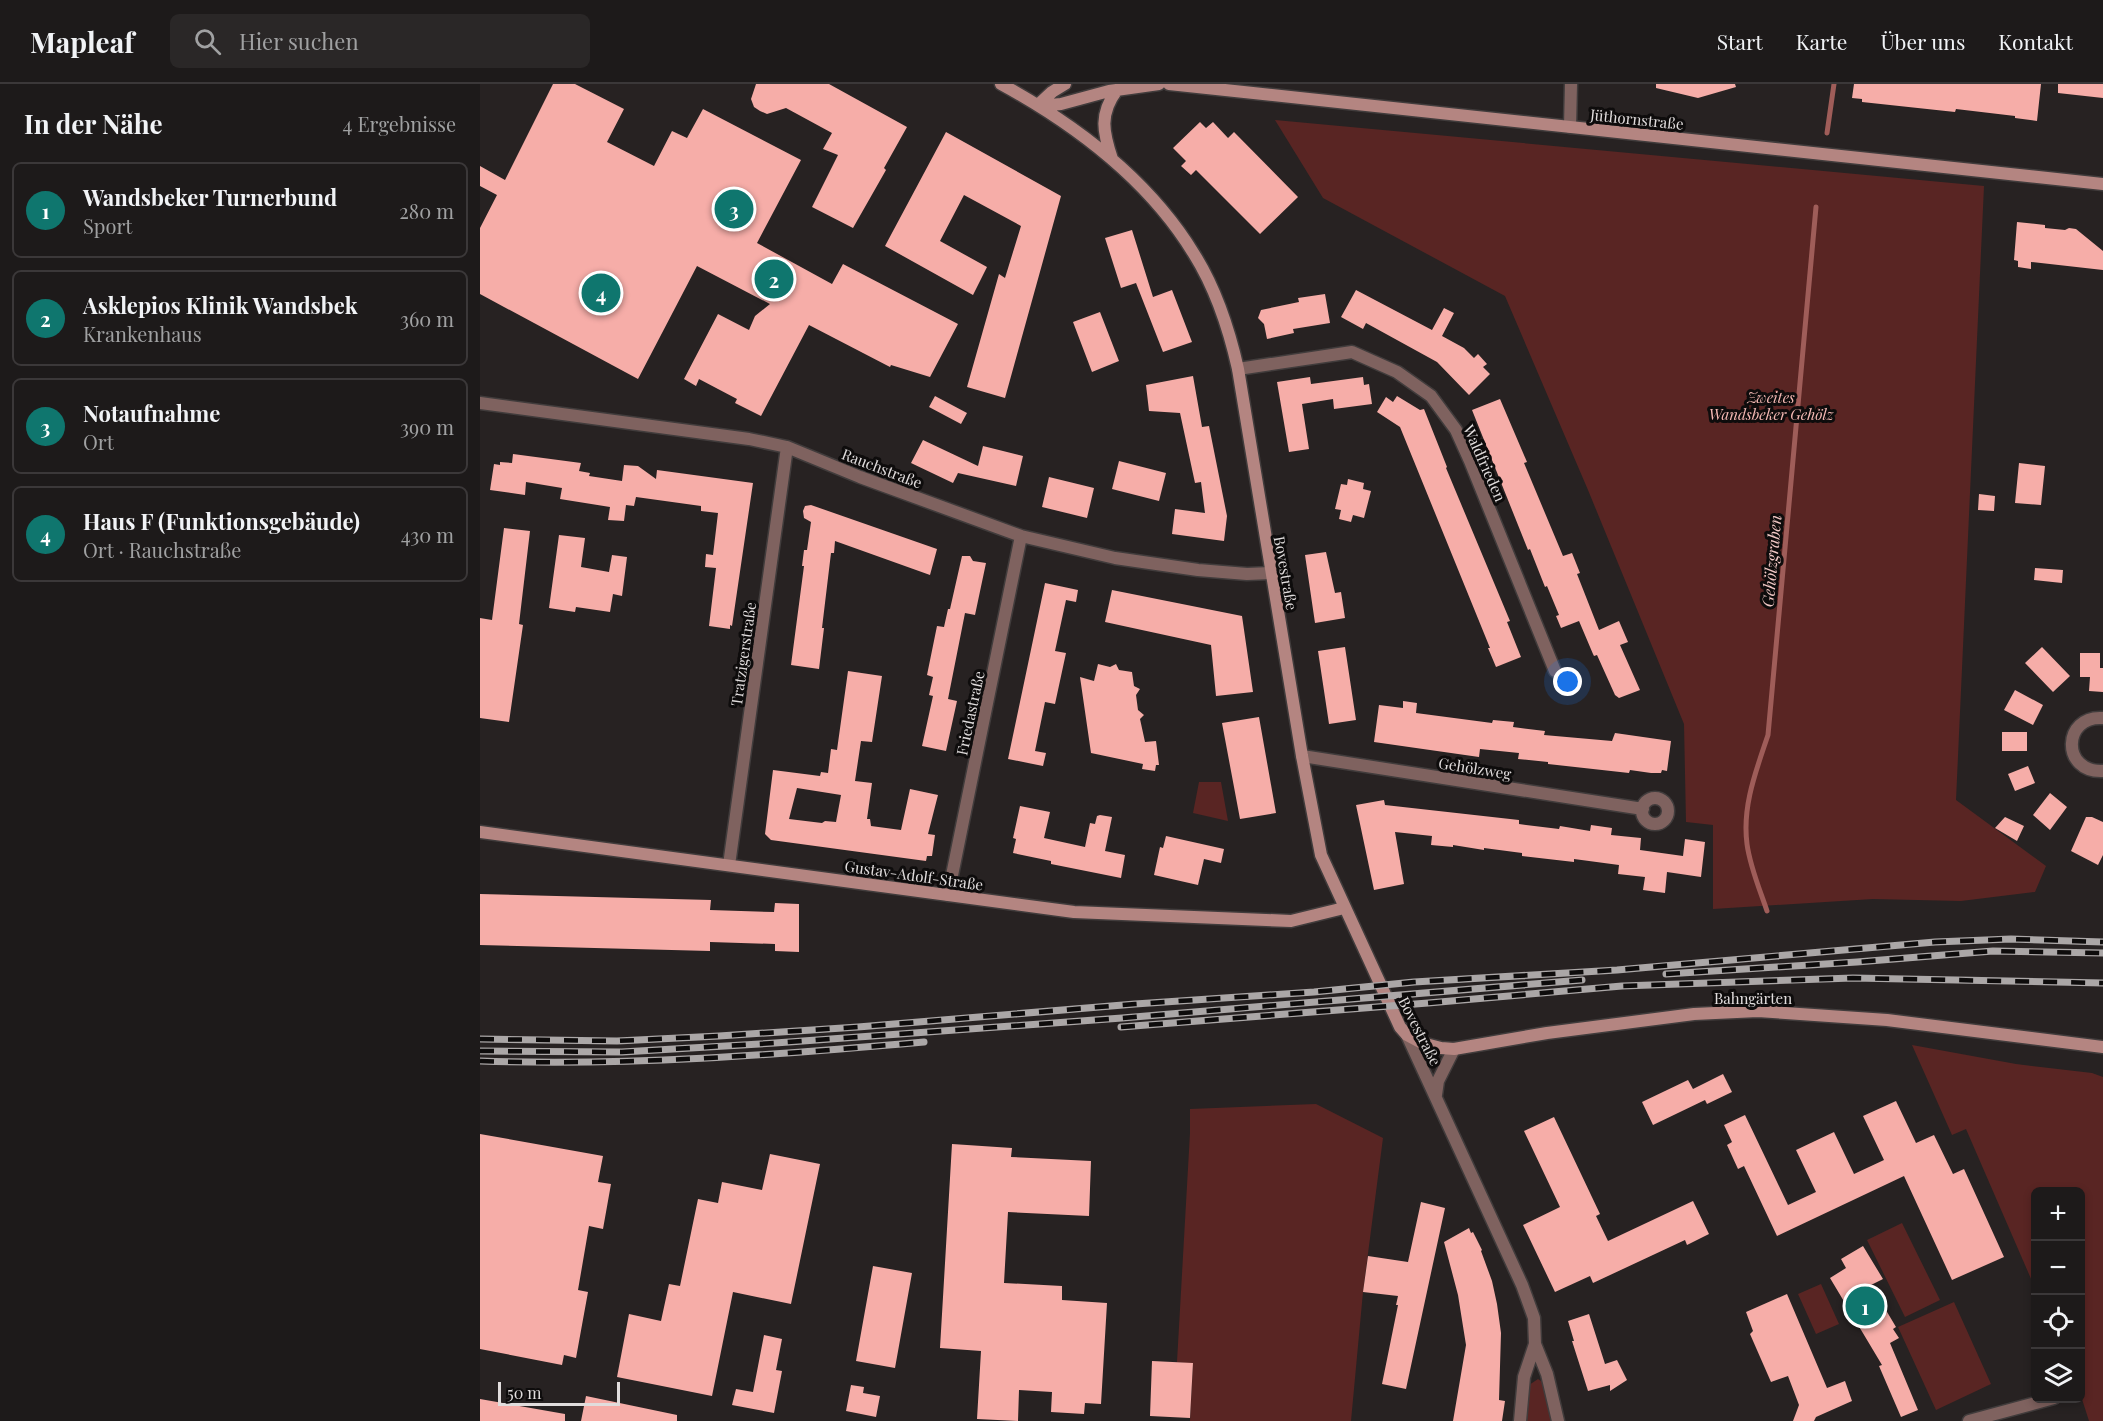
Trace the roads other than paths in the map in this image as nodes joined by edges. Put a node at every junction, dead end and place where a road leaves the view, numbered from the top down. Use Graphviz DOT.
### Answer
graph roads {
  1 [pos="1000,84"];
  2 [pos="1065,84"];
  3 [pos="1159,84"];
  4 [pos="1169,84"];
  5 [pos="1571,84"];
  6 [pos="1117,90"];
  7 [pos="1038,105"];
  8 [pos="1570,127"];
  9 [pos="1113,160"];
  10 [pos="2103,184"];
  11 [pos="1238,369"];
  12 [pos="480,403"];
  13 [pos="787,447"];
  14 [pos="1021,536"];
  15 [pos="1271,573"];
  16 [pos="1555,671"];
  17 [pos="2103,718"];
  18 [pos="1302,756"];
  19 [pos="2103,771"];
  20 [pos="1643,809"];
  21 [pos="480,832"];
  22 [pos="729,865"];
  23 [pos="948,896"];
  24 [pos="1344,908"];
  25 [pos="1407,1035"];
  26 [pos="2103,1047"];
  27 [pos="1454,1049"];
  28 [pos="1436,1096"];
  29 [pos="1535,1344"];
  30 [pos="2040,1403"];
  31 [pos="1999,1417"];
  32 [pos="1520,1421"];
  33 [pos="1558,1421"];
  34 [pos="1969,1421"];
  1 -- 7 [label="street"];
  2 -- 7 [label="street"];
  3 -- 6 [label="street"];
  4 -- 8 [label="street, Jüthornstraße"];
  5 -- 8 [label="street"];
  6 -- 7 [label="street"];
  6 -- 9 [label="street"];
  7 -- 9 [label="street, Bovestraße"];
  8 -- 10 [label="street, Jüthornstraße"];
  9 -- 11 [label="street, Bovestraße"];
  11 -- 15 [label="street, Bovestraße"];
  11 -- 16 [label="street, Waldfrieden"];
  12 -- 13 [label="street, Rauchstraße"];
  13 -- 14 [label="street, Rauchstraße"];
  13 -- 22 [label="street, Tratzigerstraße"];
  14 -- 15 [label="street, Rauchstraße"];
  14 -- 23 [label="street, Friedastraße"];
  15 -- 18 [label="street, Bovestraße"];
  17 -- 19 [label="street"];
  18 -- 20 [label="street, Gehölzweg"];
  18 -- 24 [label="street, Bovestraße"];
  21 -- 22 [label="street, Gustav-Adolf-Straße"];
  22 -- 23 [label="street, Gustav-Adolf-Straße"];
  23 -- 24 [label="street, Gustav-Adolf-Straße"];
  24 -- 25 [label="street, Bovestraße"];
  25 -- 27 [label="street, Bahngärten"];
  25 -- 28 [label="street, Bovestraße"];
  26 -- 27 [label="street, Bahngärten"];
  27 -- 28 [label="street, Bovestraße"];
  28 -- 29 [label="street, Bovestraße"];
  29 -- 32 [label="street, Bovestraße"];
  29 -- 33 [label="street, Bovestraße"];
  30 -- 31 [label="street"];
  31 -- 34 [label="street"];
}
